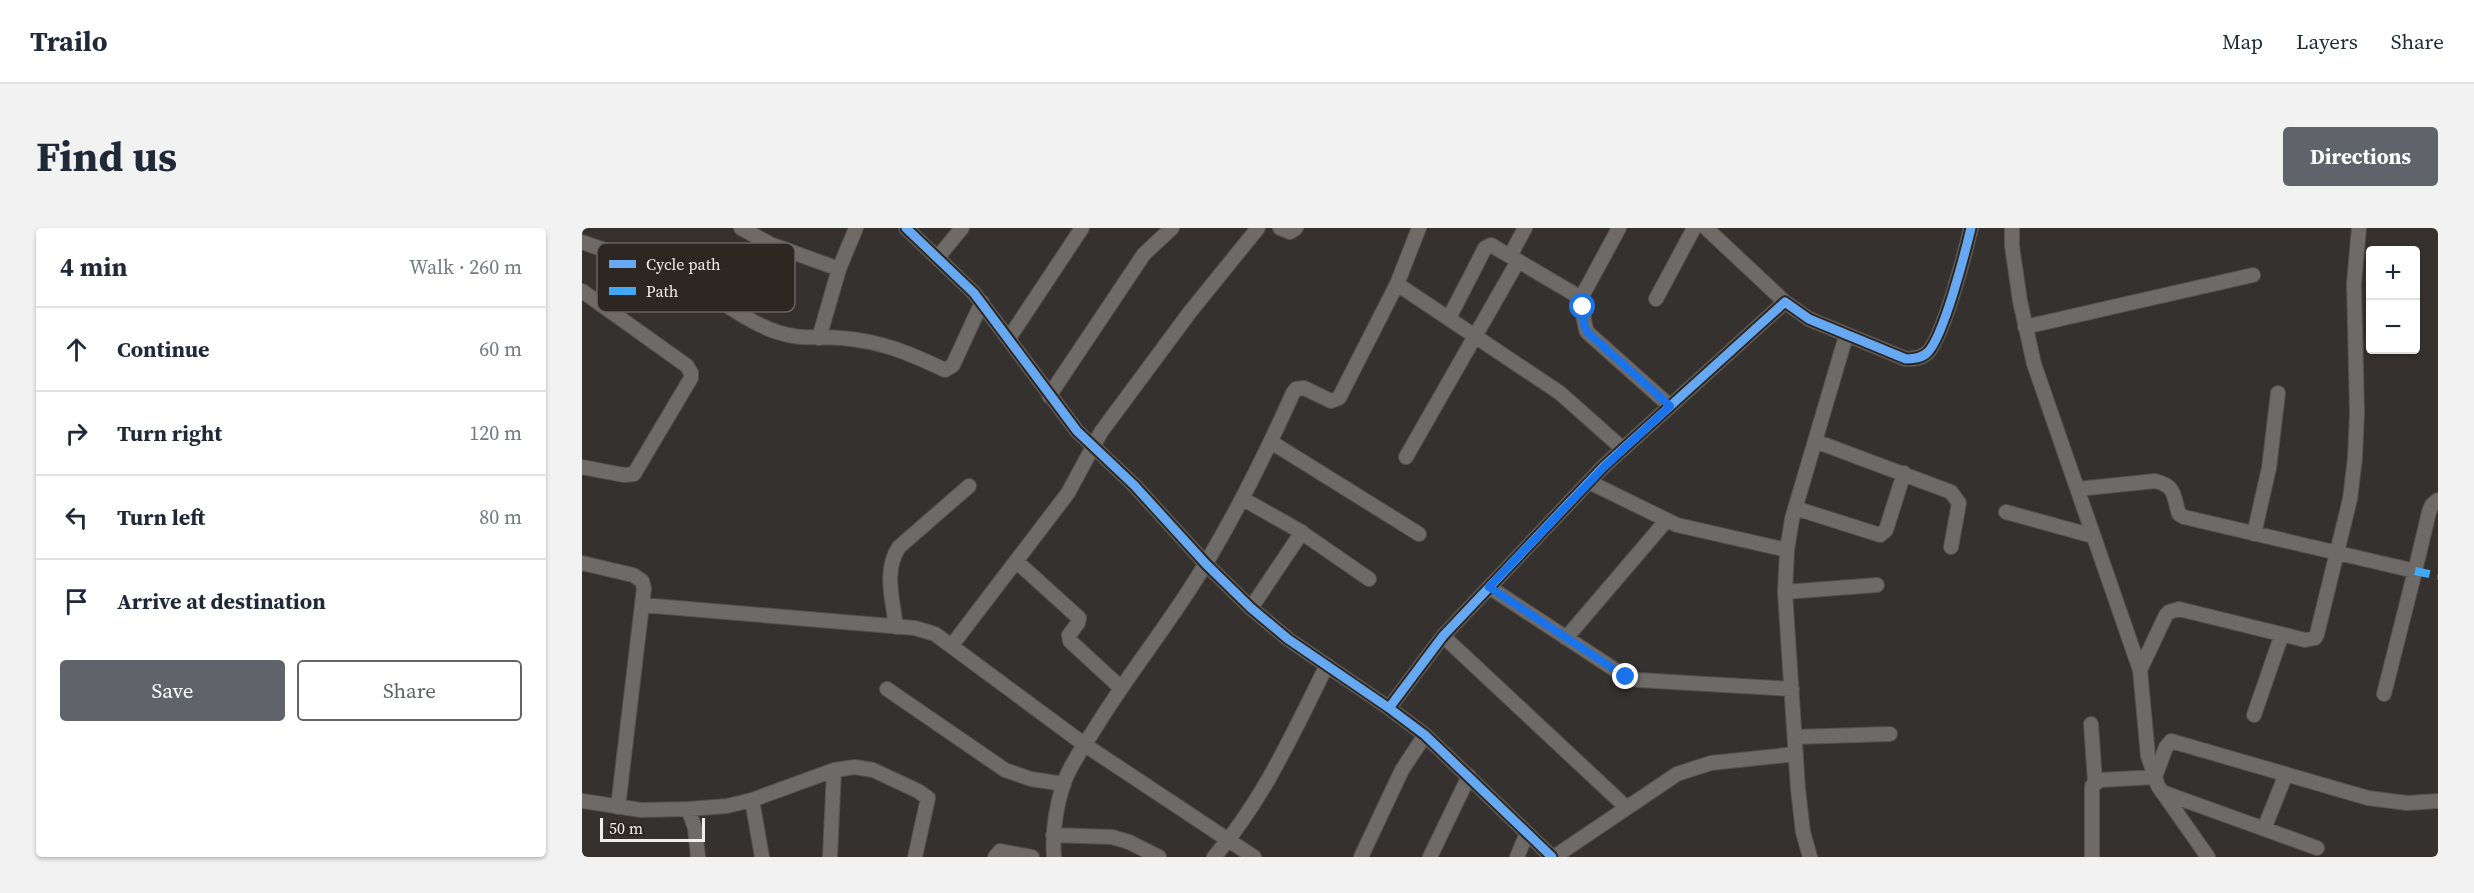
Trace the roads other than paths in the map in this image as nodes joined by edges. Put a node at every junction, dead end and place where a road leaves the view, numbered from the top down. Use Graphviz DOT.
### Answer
graph roads {
  1 [pos="741,228"];
  2 [pos="856,228"];
  3 [pos="906,228"];
  4 [pos="962,228"];
  5 [pos="1082,228"];
  6 [pos="1172,228"];
  7 [pos="1258,228"];
  8 [pos="1280,228"];
  9 [pos="1296,228"];
  10 [pos="1419,228"];
  11 [pos="1525,228"];
  12 [pos="1619,228"];
  13 [pos="1694,228"];
  14 [pos="1706,228"];
  15 [pos="1971,228"];
  16 [pos="2012,228"];
  17 [pos="2359,228"];
  18 [pos="582,242"];
  19 [pos="768,243"];
  20 [pos="597,248"];
  21 [pos="795,253"];
  22 [pos="938,257"];
  23 [pos="1514,259"];
  24 [pos="839,269"];
  25 [pos="2253,274"];
  26 [pos="1397,284"];
  27 [pos="582,291"];
  28 [pos="1656,299"];
  29 [pos="1580,300"];
  30 [pos="597,302"];
  31 [pos="982,302"];
  32 [pos="1785,302"];
  33 [pos="611,312"];
  34 [pos="738,312"];
  35 [pos="1449,318"];
  36 [pos="2025,327"];
  37 [pos="1477,336"];
  38 [pos="1846,336"];
  39 [pos="819,338"];
  40 [pos="1009,338"];
  41 [pos="2278,393"];
  42 [pos="1049,396"];
  43 [pos="1670,406"];
  44 [pos="1815,441"];
  45 [pos="1271,442"];
  46 [pos="1092,447"];
  47 [pos="1623,449"];
  48 [pos="1406,458"];
  49 [pos="582,467"];
  50 [pos="1904,473"];
  51 [pos="1589,482"];
  52 [pos="969,486"];
  53 [pos="2078,489"];
  54 [pos="1243,499"];
  55 [pos="2438,500"];
  56 [pos="1795,508"];
  57 [pos="2006,512"];
  58 [pos="1666,521"];
  59 [pos="1302,532"];
  60 [pos="1419,534"];
  61 [pos="2254,534"];
  62 [pos="2093,536"];
  63 [pos="1951,547"];
  64 [pos="1787,550"];
  65 [pos="2338,553"];
  66 [pos="1016,561"];
  67 [pos="582,563"];
  68 [pos="1206,564"];
  69 [pos="2415,571"];
  70 [pos="1369,579"];
  71 [pos="1876,585"];
  72 [pos="1489,587"];
  73 [pos="1785,592"];
  74 [pos="642,604"];
  75 [pos="1251,608"];
  76 [pos="896,627"];
  77 [pos="2282,634"];
  78 [pos="1443,636"];
  79 [pos="1566,638"];
  80 [pos="952,645"];
  81 [pos="1327,665"];
  82 [pos="2140,670"];
  83 [pos="1121,688"];
  84 [pos="887,689"];
  85 [pos="1792,689"];
  86 [pos="2384,694"];
  87 [pos="1389,708"];
  88 [pos="2254,715"];
  89 [pos="2091,724"];
  90 [pos="1890,734"];
  91 [pos="1425,735"];
  92 [pos="1795,737"];
  93 [pos="1085,745"];
  94 [pos="1796,754"];
  95 [pos="834,770"];
  96 [pos="2286,774"];
  97 [pos="1469,776"];
  98 [pos="2155,777"];
  99 [pos="2095,782"];
  100 [pos="1064,784"];
  101 [pos="2162,792"];
  102 [pos="752,800"];
  103 [pos="582,801"];
  104 [pos="2438,801"];
  105 [pos="618,807"];
  106 [pos="1627,808"];
  107 [pos="688,810"];
  108 [pos="2264,829"];
  109 [pos="1527,833"];
  110 [pos="1053,836"];
  111 [pos="1228,840"];
  112 [pos="2317,848"];
  113 [pos="698,857"];
  114 [pos="762,857"];
  115 [pos="830,857"];
  116 [pos="915,857"];
  117 [pos="995,857"];
  118 [pos="1032,857"];
  119 [pos="1054,857"];
  120 [pos="1159,857"];
  121 [pos="1214,857"];
  122 [pos="1254,857"];
  123 [pos="1361,857"];
  124 [pos="1430,857"];
  125 [pos="1517,857"];
  126 [pos="1553,857"];
  127 [pos="1810,857"];
  128 [pos="2092,857"];
  129 [pos="2208,857"];
  1 -- 19 [label="street"];
  2 -- 24 [label="street"];
  3 -- 22 [label="street"];
  4 -- 22 [label="street"];
  5 -- 40 [label="street"];
  6 -- 42 [label="street"];
  7 -- 46 [label="street"];
  8 -- 9 [label="street"];
  10 -- 26 [label="street"];
  11 -- 23 [label="street"];
  12 -- 29 [label="street"];
  13 -- 28 [label="street"];
  14 -- 32 [label="street"];
  15 -- 38 [label="street"];
  16 -- 36 [label="street"];
  17 -- 65 [label="street"];
  18 -- 20 [label="street"];
  21 -- 24 [label="street"];
  22 -- 31 [label="street"];
  23 -- 29 [label="street"];
  23 -- 35 [label="street"];
  23 -- 37 [label="street"];
  24 -- 39 [label="street"];
  25 -- 36 [label="street"];
  26 -- 35 [label="street"];
  26 -- 45 [label="street"];
  27 -- 30 [label="street"];
  29 -- 43 [label="street"];
  31 -- 39 [label="street"];
  31 -- 40 [label="street"];
  32 -- 38 [label="street"];
  32 -- 43 [label="street"];
  33 -- 49 [label="street"];
  34 -- 39 [label="street"];
  35 -- 37 [label="street"];
  36 -- 53 [label="street"];
  37 -- 47 [label="street"];
  37 -- 48 [label="street"];
  38 -- 44 [label="street"];
  40 -- 42 [label="street"];
  41 -- 61 [label="street"];
  42 -- 46 [label="street"];
  43 -- 47 [label="street"];
  44 -- 50 [label="street"];
  44 -- 56 [label="street"];
  45 -- 54 [label="street"];
  45 -- 60 [label="street"];
  46 -- 66 [label="street"];
  46 -- 68 [label="street"];
  47 -- 51 [label="street"];
  50 -- 56 [label="street"];
  50 -- 63 [label="street"];
  51 -- 58 [label="street"];
  51 -- 72 [label="street"];
  52 -- 76 [label="street"];
  53 -- 61 [label="street"];
  53 -- 62 [label="street"];
  54 -- 59 [label="street"];
  54 -- 68 [label="street"];
  55 -- 69 [label="street"];
  56 -- 64 [label="street"];
  57 -- 62 [label="street"];
  58 -- 64 [label="street"];
  58 -- 79 [label="street"];
  59 -- 70 [label="street"];
  59 -- 75 [label="street"];
  61 -- 65 [label="street"];
  62 -- 82 [label="street"];
  64 -- 73 [label="street"];
  65 -- 69 [label="street"];
  65 -- 77 [label="street"];
  66 -- 80 [label="street"];
  66 -- 83 [label="street"];
  67 -- 74 [label="street"];
  68 -- 75 [label="street"];
  68 -- 83 [label="street"];
  69 -- 86 [label="street"];
  71 -- 73 [label="street"];
  72 -- 78 [label="street"];
  72 -- 79 [label="street"];
  73 -- 85 [label="street"];
  74 -- 76 [label="street"];
  74 -- 105 [label="street"];
  75 -- 81 [label="street"];
  76 -- 80 [label="street"];
  77 -- 82 [label="street"];
  77 -- 88 [label="street"];
  78 -- 87 [label="street"];
  78 -- 106 [label="street"];
  79 -- 85 [label="street"];
  80 -- 93 [label="street"];
  81 -- 87 [label="street"];
  81 -- 111 [label="street"];
  82 -- 98 [label="street"];
  83 -- 93 [label="street"];
  84 -- 100 [label="street"];
  85 -- 92 [label="street"];
  87 -- 91 [label="street"];
  89 -- 99 [label="street"];
  90 -- 92 [label="street"];
  91 -- 97 [label="street"];
  91 -- 123 [label="street"];
  92 -- 94 [label="street"];
  93 -- 100 [label="street"];
  93 -- 111 [label="street"];
  94 -- 106 [label="street"];
  94 -- 127 [label="street"];
  95 -- 102 [label="street"];
  95 -- 115 [label="street"];
  95 -- 116 [label="street"];
  96 -- 98 [label="street"];
  96 -- 104 [label="street"];
  96 -- 108 [label="street"];
  97 -- 109 [label="street"];
  97 -- 124 [label="street"];
  98 -- 99 [label="street"];
  98 -- 101 [label="street"];
  99 -- 128 [label="street"];
  100 -- 110 [label="street"];
  101 -- 108 [label="street"];
  101 -- 129 [label="street"];
  102 -- 107 [label="street"];
  102 -- 114 [label="street"];
  103 -- 105 [label="street"];
  105 -- 107 [label="street"];
  106 -- 126 [label="street"];
  107 -- 113 [label="street"];
  108 -- 112 [label="street"];
  109 -- 125 [label="street"];
  109 -- 126 [label="street"];
  110 -- 119 [label="street"];
  110 -- 120 [label="street"];
  111 -- 121 [label="street"];
  111 -- 122 [label="street"];
  117 -- 118 [label="street"];
}
